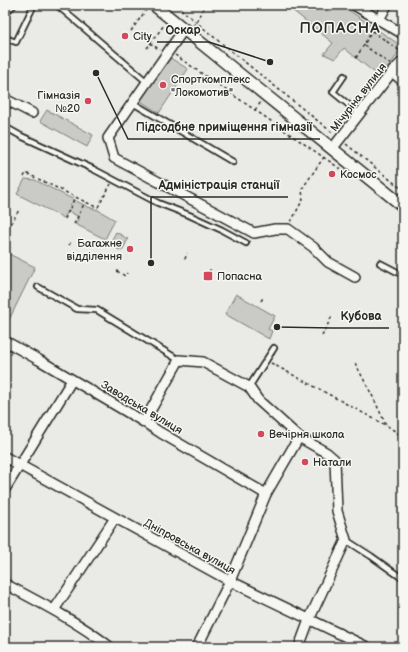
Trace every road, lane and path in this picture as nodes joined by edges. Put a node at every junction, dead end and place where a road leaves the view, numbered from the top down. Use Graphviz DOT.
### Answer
graph roads {
  1 [pos="14,5"];
  2 [pos="32,5"];
  3 [pos="56,5"];
  4 [pos="176,5"];
  5 [pos="205,5"];
  6 [pos="354,5"];
  7 [pos="387,5"];
  8 [pos="150,7"];
  9 [pos="5,13"];
  10 [pos="379,20"];
  11 [pos="196,22"];
  12 [pos="164,25"];
  13 [pos="186,30"];
  14 [pos="131,31"];
  15 [pos="372,31"];
  16 [pos="403,34"];
  17 [pos="5,38"];
  18 [pos="150,43"];
  19 [pos="364,45"];
  20 [pos="146,48"];
  21 [pos="167,53"];
  22 [pos="403,53"];
  23 [pos="356,58"];
  24 [pos="403,61"];
  25 [pos="394,70"];
  26 [pos="344,76"];
  27 [pos="403,81"];
  28 [pos="147,82"];
  29 [pos="5,99"];
  30 [pos="132,102"];
  31 [pos="32,113"];
  32 [pos="360,114"];
  33 [pos="5,127"];
  34 [pos="340,139"];
  35 [pos="332,149"];
  36 [pos="324,157"];
  37 [pos="233,162"];
  38 [pos="350,176"];
  39 [pos="24,177"];
  40 [pos="113,179"];
  41 [pos="403,190"];
  42 [pos="76,197"];
  43 [pos="86,202"];
  44 [pos="403,206"];
  45 [pos="19,210"];
  46 [pos="65,218"];
  47 [pos="74,224"];
  48 [pos="288,229"];
  49 [pos="6,232"];
  50 [pos="72,240"];
  51 [pos="5,241"];
  52 [pos="246,243"];
  53 [pos="69,244"];
  54 [pos="188,253"];
  55 [pos="185,259"];
  56 [pos="380,263"];
  57 [pos="212,267"];
  58 [pos="117,271"];
  59 [pos="209,272"];
  60 [pos="127,273"];
  61 [pos="403,274"];
  62 [pos="355,277"];
  63 [pos="38,287"];
  64 [pos="264,296"];
  65 [pos="261,301"];
  66 [pos="332,316"];
  67 [pos="322,336"];
  68 [pos="5,341"];
  69 [pos="274,348"];
  70 [pos="179,360"];
  71 [pos="266,360"];
  72 [pos="355,363"];
  73 [pos="72,380"];
  74 [pos="249,386"];
  75 [pos="144,422"];
  76 [pos="386,426"];
  77 [pos="403,436"];
  78 [pos="299,437"];
  79 [pos="5,457"];
  80 [pos="19,465"];
  81 [pos="5,489"];
  82 [pos="266,494"];
  83 [pos="115,518"];
  84 [pos="346,540"];
  85 [pos="403,576"];
  86 [pos="230,582"];
  87 [pos="5,584"];
  88 [pos="54,610"];
  89 [pos="309,620"];
  90 [pos="110,647"];
  91 [pos="197,647"];
  92 [pos="299,647"];
  93 [pos="367,647"];
  1 -- 9 [label="lane"];
  2 -- 17 [label="lane"];
  3 -- 28 [label="lane"];
  4 -- 11 [label="path"];
  5 -- 11 [label="path"];
  6 -- 10 [label="street"];
  7 -- 10 [label="street"];
  8 -- 13 [label="street"];
  8 -- 14 [label="path"];
  10 -- 15 [label="path"];
  10 -- 16 [label="street"];
  11 -- 13 [label="path"];
  11 -- 34 [label="path"];
  12 -- 18 [label="path"];
  13 -- 21 [label="street"];
  13 -- 35 [label="street"];
  15 -- 19 [label="path"];
  15 -- 22 [label="path"];
  18 -- 20 [label="path"];
  18 -- 21 [label="path"];
  19 -- 23 [label="path"];
  19 -- 25 [label="path"];
  21 -- 28 [label="street"];
  21 -- 36 [label="path"];
  24 -- 25 [label="street, Мічуріна вулиця"];
  25 -- 27 [label="street"];
  25 -- 32 [label="street, Мічуріна вулиця"];
  26 -- 32 [label="lane"];
  28 -- 30 [label="street"];
  29 -- 31 [label="street"];
  30 -- 37 [label="lane"];
  30 -- 48 [label="street"];
  32 -- 34 [label="street, Мічуріна вулиця"];
  33 -- 40 [label="lane"];
  34 -- 35 [label="street, Мічуріна вулиця"];
  34 -- 41 [label="path"];
  35 -- 44 [label="street"];
  36 -- 38 [label="path"];
  36 -- 48 [label="path"];
  39 -- 42 [label="path"];
  40 -- 43 [label="path"];
  40 -- 52 [label="lane"];
  42 -- 43 [label="path"];
  42 -- 46 [label="path"];
  43 -- 47 [label="path"];
  45 -- 49 [label="path"];
  48 -- 62 [label="street"];
  49 -- 51 [label="path"];
  50 -- 53 [label="path"];
  54 -- 55 [label="path"];
  56 -- 61 [label="lane"];
  57 -- 59 [label="path"];
  58 -- 60 [label="path"];
  63 -- 70 [label="lane"];
  64 -- 65 [label="path"];
  66 -- 67 [label="path"];
  68 -- 73 [label="street, Заводська вулиця"];
  69 -- 71 [label="lane"];
  70 -- 74 [label="street"];
  70 -- 75 [label="street"];
  71 -- 74 [label="lane"];
  71 -- 76 [label="path"];
  72 -- 76 [label="path"];
  73 -- 75 [label="street, Заводська вулиця"];
  73 -- 80 [label="street"];
  74 -- 78 [label="street"];
  75 -- 82 [label="street, Заводська вулиця"];
  76 -- 77 [label="path"];
  78 -- 82 [label="street"];
  78 -- 84 [label="street"];
  79 -- 80 [label="street, Дніпровська вулиця"];
  80 -- 81 [label="street"];
  80 -- 83 [label="street, Дніпровська вулиця"];
  82 -- 86 [label="street"];
  83 -- 86 [label="street, Дніпровська вулиця"];
  83 -- 88 [label="street"];
  84 -- 85 [label="lane"];
  84 -- 89 [label="street"];
  86 -- 89 [label="street, Дніпровська вулиця"];
  86 -- 91 [label="street"];
  87 -- 88 [label="street"];
  88 -- 90 [label="street"];
  89 -- 92 [label="street"];
  89 -- 93 [label="street, Дніпровська вулиця"];
}
